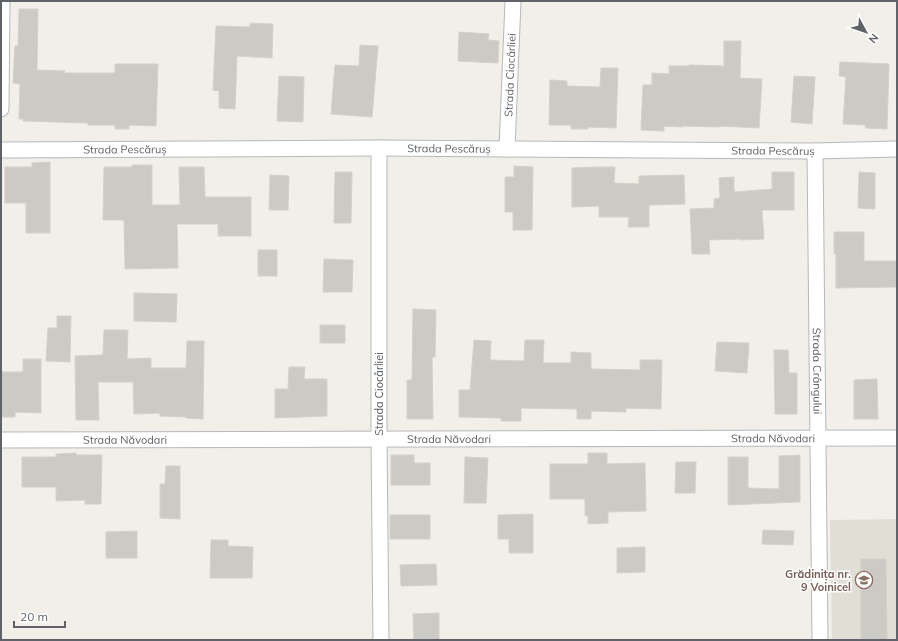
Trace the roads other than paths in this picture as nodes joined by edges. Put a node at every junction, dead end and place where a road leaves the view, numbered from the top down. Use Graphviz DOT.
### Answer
graph roads {
  1 [pos="2,1"];
  2 [pos="513,1"];
  3 [pos="1,109"];
  4 [pos="379,148"];
  5 [pos="507,149"];
  6 [pos="897,149"];
  7 [pos="1,150"];
  8 [pos="815,151"];
  9 [pos="379,438"];
  10 [pos="819,438"];
  11 [pos="897,438"];
  12 [pos="1,440"];
  13 [pos="381,640"];
  14 [pos="820,640"];
  1 -- 3 [label="street"];
  2 -- 5 [label="street, Strada Ciocârliei"];
  4 -- 5 [label="street, Strada Pescăruș"];
  4 -- 7 [label="street, Strada Pescăruș"];
  4 -- 9 [label="street, Strada Ciocârliei"];
  5 -- 8 [label="street, Strada Pescăruș"];
  6 -- 8 [label="street, Strada Pescăruș"];
  8 -- 10 [label="street, Strada Crângului"];
  9 -- 10 [label="street, Strada Năvodari"];
  9 -- 12 [label="street, Strada Năvodari"];
  9 -- 13 [label="street, Strada Ciocârliei"];
  10 -- 11 [label="street, Strada Năvodari"];
  10 -- 14 [label="street, Strada Crângului"];
}
